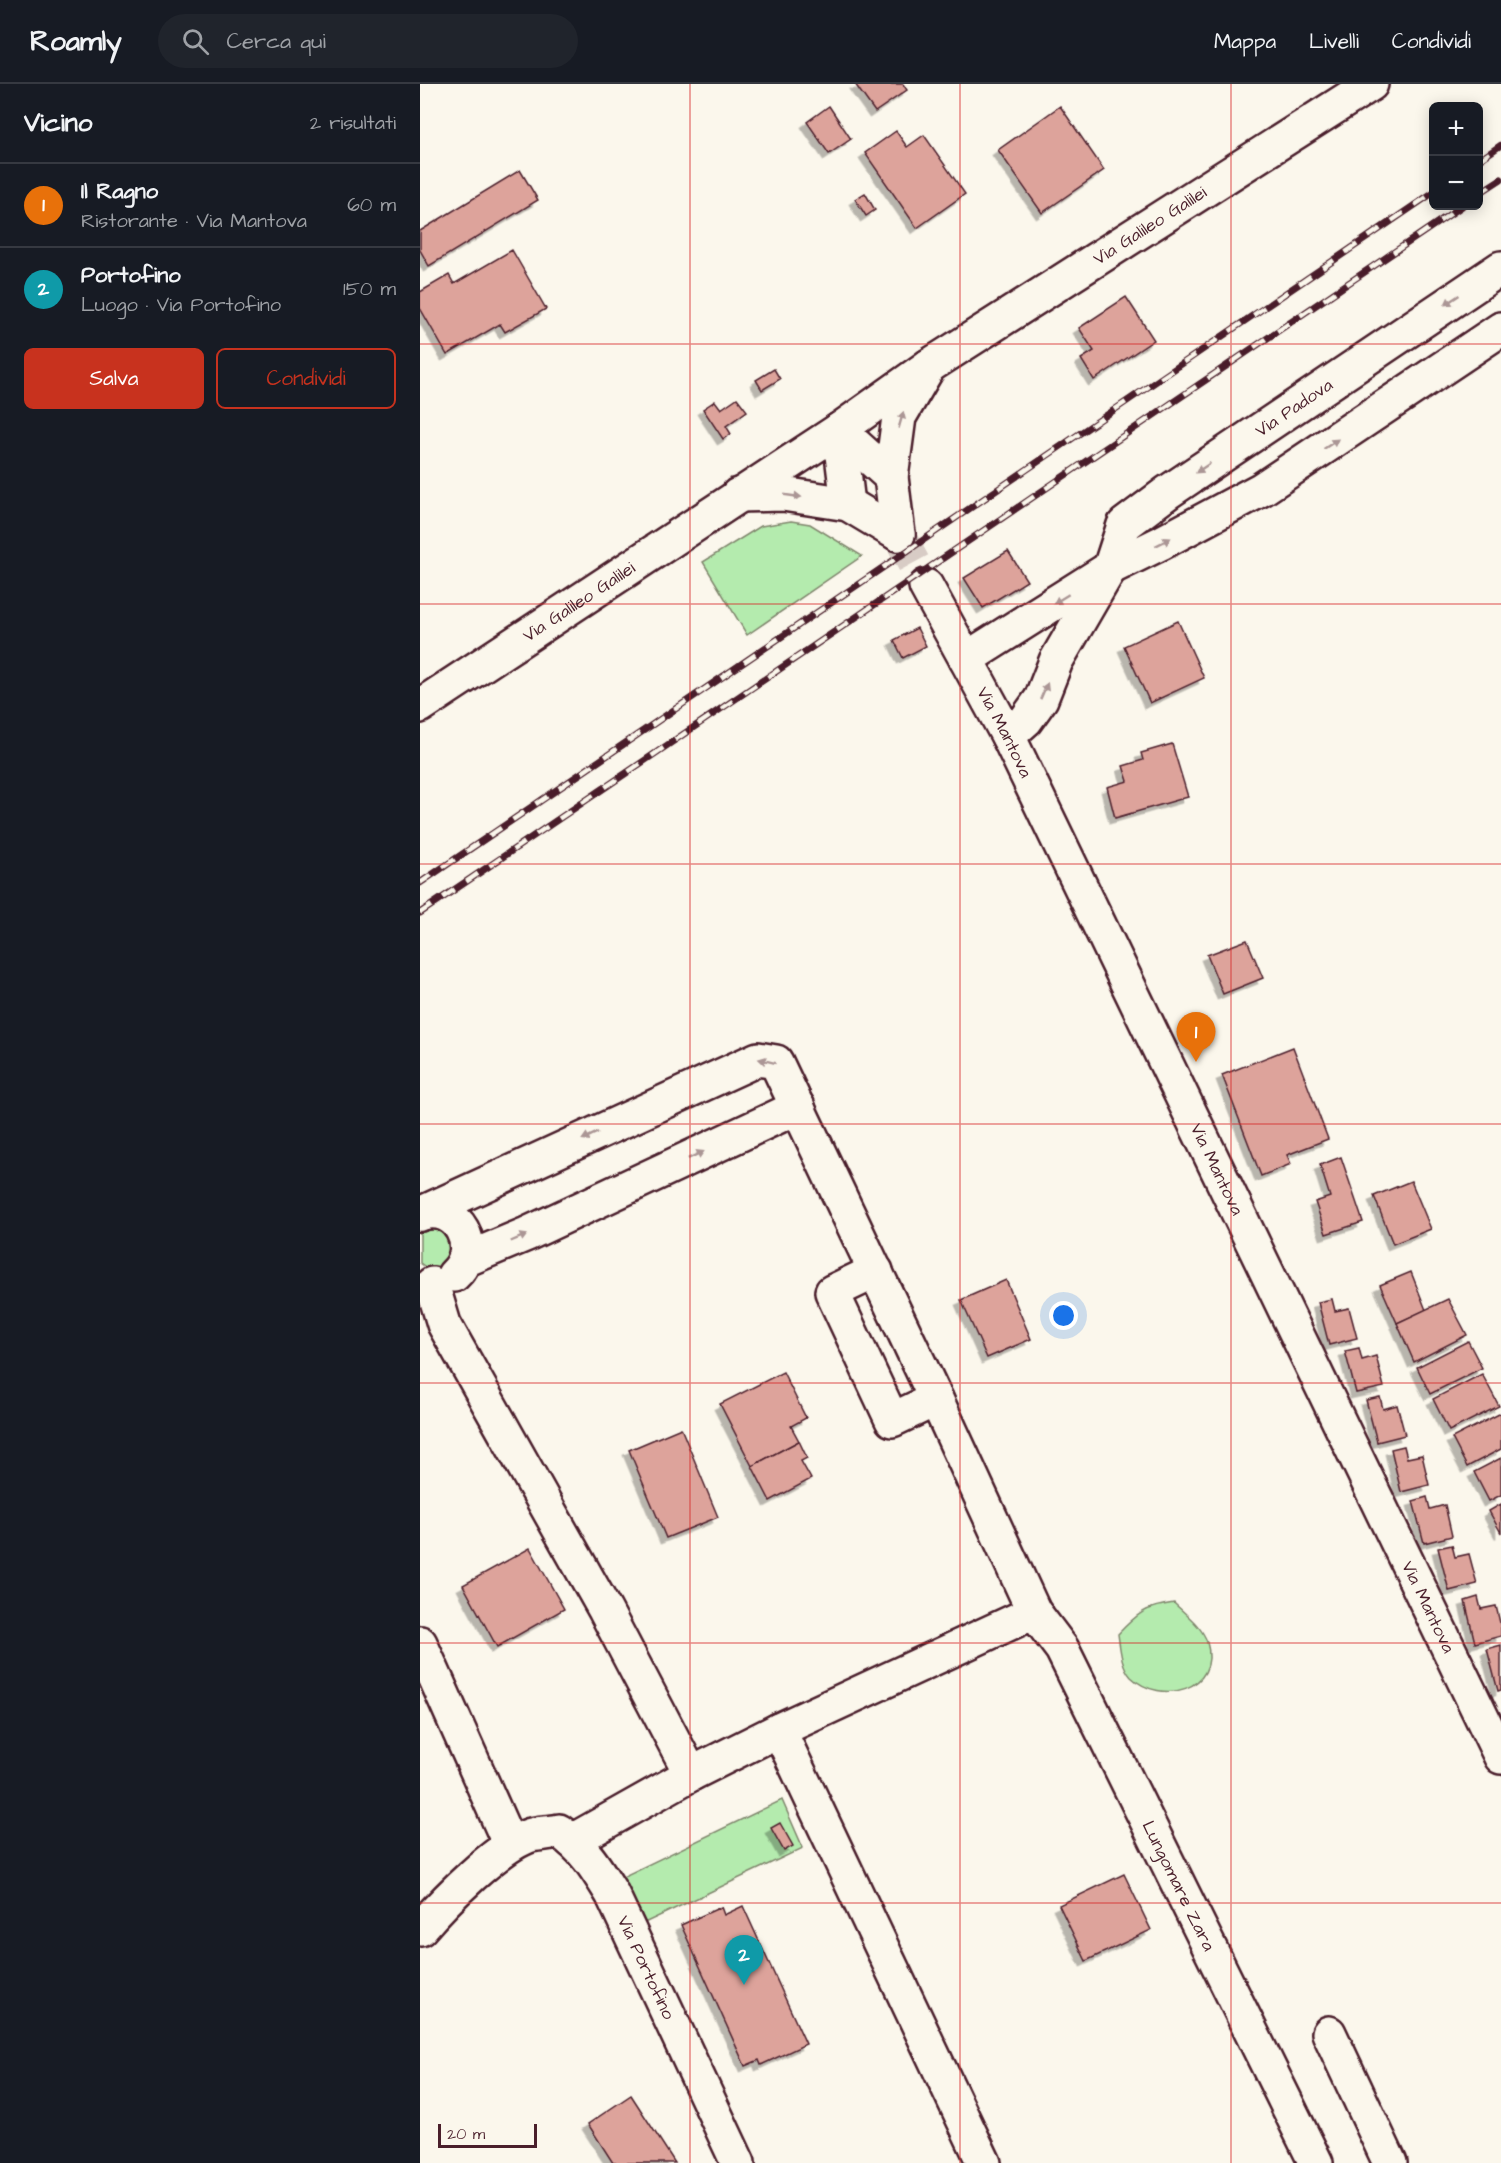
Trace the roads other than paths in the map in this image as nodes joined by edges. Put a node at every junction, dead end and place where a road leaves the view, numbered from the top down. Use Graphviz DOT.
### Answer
graph roads {
  1 [pos="1371,84"];
  2 [pos="1501,268"];
  3 [pos="1501,329"];
  4 [pos="930,366"];
  5 [pos="839,430"];
  6 [pos="1239,444"];
  7 [pos="891,477"];
  8 [pos="1262,489"];
  9 [pos="738,495"];
  10 [pos="848,504"];
  11 [pos="1110,568"];
  12 [pos="926,586"];
  13 [pos="966,659"];
  14 [pos="420,706"];
  15 [pos="1008,736"];
  16 [pos="798,1107"];
  17 [pos="420,1214"];
  18 [pos="465,1260"];
  19 [pos="876,1271"];
  20 [pos="426,1282"];
  21 [pos="936,1399"];
  22 [pos="1034,1612"];
  23 [pos="420,1643"];
  24 [pos="779,1730"];
  25 [pos="1501,1757"];
  26 [pos="691,1774"];
  27 [pos="572,1840"];
  28 [pos="510,1845"];
  29 [pos="420,1929"];
  30 [pos="1329,2033"];
  31 [pos="738,2163"];
  32 [pos="984,2163"];
  33 [pos="1316,2163"];
  34 [pos="1390,2163"];
  1 -- 4 [label="street, Via Galileo Galilei"];
  2 -- 6 [label="street, Via Padova, one-way"];
  8 -- 3 [label="street, one-way"];
  4 -- 5 [label="street, Via Galileo Galilei"];
  7 -- 4 [label="street, one-way"];
  5 -- 7 [label="street"];
  5 -- 9 [label="street, Via Galileo Galilei"];
  5 -- 10 [label="street"];
  6 -- 8 [label="street"];
  6 -- 11 [label="street, Via Padova, one-way"];
  7 -- 10 [label="street"];
  11 -- 8 [label="street, one-way"];
  9 -- 10 [label="street, one-way"];
  9 -- 14 [label="street, Via Galileo Galilei"];
  11 -- 13 [label="street, one-way"];
  15 -- 11 [label="street, Via Padova, one-way"];
  12 -- 13 [label="street, Via Mantova"];
  13 -- 15 [label="street, Via Mantova"];
  15 -- 25 [label="street, Via Mantova"];
  16 -- 17 [label="street, Lungomare Zara, one-way"];
  18 -- 16 [label="street, one-way"];
  16 -- 19 [label="street, Lungomare Zara"];
  17 -- 18 [label="street"];
  18 -- 20 [label="street"];
  19 -- 21 [label="street, Lungomare Zara"];
  19 -- 21 [label="street"];
  20 -- 26 [label="street"];
  21 -- 22 [label="street, Lungomare Zara"];
  22 -- 24 [label="street"];
  22 -- 33 [label="street, Lungomare Zara"];
  23 -- 28 [label="street"];
  24 -- 26 [label="street"];
  24 -- 32 [label="street"];
  26 -- 27 [label="street"];
  27 -- 28 [label="street"];
  27 -- 31 [label="street, Via Portofino"];
  28 -- 29 [label="street"];
  30 -- 34 [label="street"];
}
